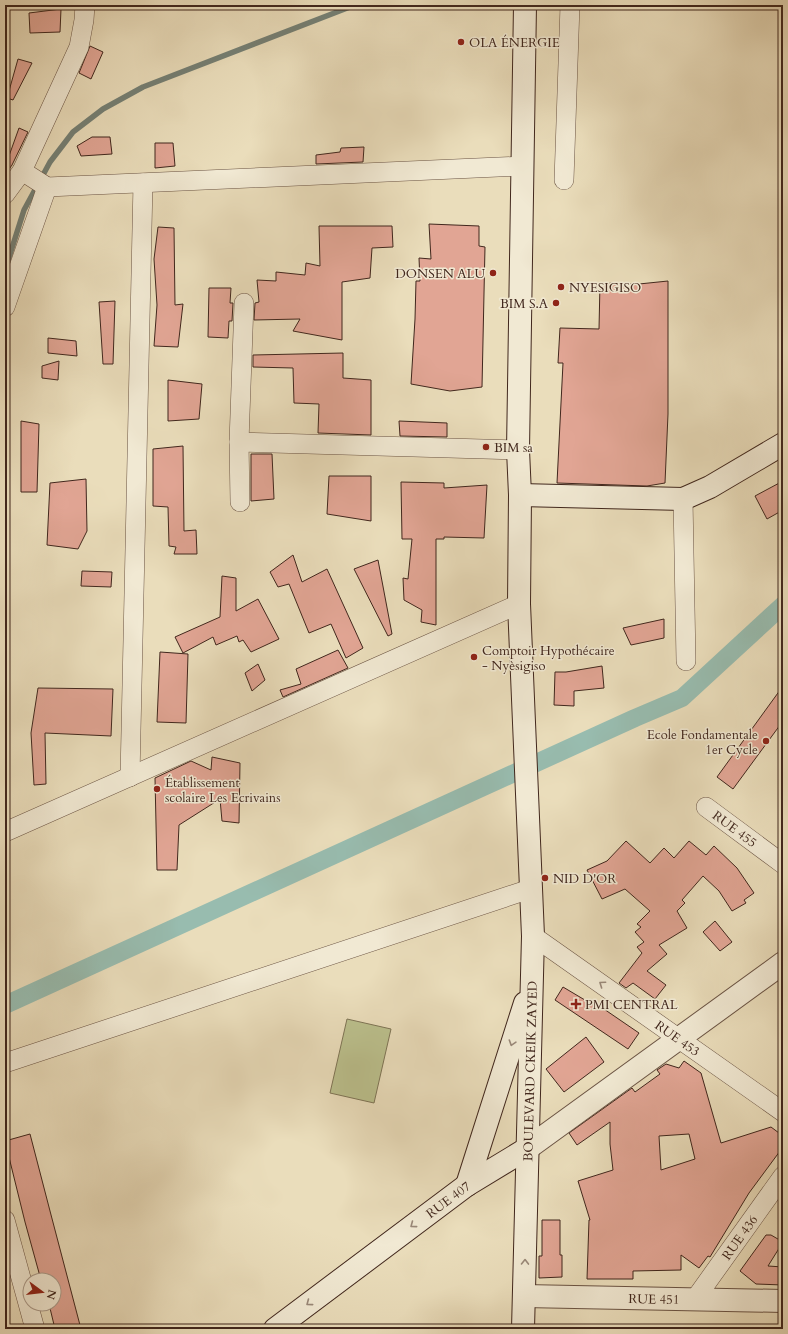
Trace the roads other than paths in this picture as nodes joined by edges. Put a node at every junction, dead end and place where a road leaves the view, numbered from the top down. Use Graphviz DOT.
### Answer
graph roads {
  1 [pos="85,5"];
  2 [pos="525,5"];
  3 [pos="570,5"];
  4 [pos="523,166"];
  5 [pos="22,171"];
  6 [pos="564,180"];
  7 [pos="143,183"];
  8 [pos="47,187"];
  9 [pos="5,194"];
  10 [pos="244,303"];
  11 [pos="5,307"];
  12 [pos="238,442"];
  13 [pos="783,444"];
  14 [pos="518,450"];
  15 [pos="520,495"];
  16 [pos="683,499"];
  17 [pos="240,502"];
  18 [pos="519,604"];
  19 [pos="686,661"];
  20 [pos="130,777"];
  21 [pos="706,807"];
  22 [pos="5,832"];
  23 [pos="783,864"];
  24 [pos="530,889"];
  25 [pos="533,936"];
  26 [pos="783,963"];
  27 [pos="532,980"];
  28 [pos="679,1039"];
  29 [pos="5,1063"];
  30 [pos="783,1112"];
  31 [pos="528,1148"];
  32 [pos="783,1176"];
  33 [pos="466,1185"];
  34 [pos="5,1222"];
  35 [pos="524,1296"];
  36 [pos="695,1299"];
  37 [pos="783,1301"];
  38 [pos="35,1329"];
  39 [pos="275,1329"];
  40 [pos="523,1329"];
  1 -- 5 [label="street"];
  2 -- 4 [label="main road, BOULEVARD CKEIK ZAYED"];
  3 -- 6 [label="street"];
  4 -- 7 [label="street"];
  4 -- 14 [label="main road, BOULEVARD CKEIK ZAYED"];
  5 -- 8 [label="street"];
  5 -- 9 [label="street"];
  7 -- 8 [label="street"];
  7 -- 20 [label="street"];
  8 -- 11 [label="street"];
  10 -- 12 [label="street"];
  12 -- 14 [label="street"];
  12 -- 17 [label="street"];
  13 -- 16 [label="main road"];
  14 -- 15 [label="main road, BOULEVARD CKEIK ZAYED"];
  15 -- 16 [label="main road"];
  15 -- 18 [label="main road, BOULEVARD CKEIK ZAYED"];
  16 -- 19 [label="street"];
  18 -- 20 [label="street"];
  18 -- 24 [label="main road, BOULEVARD CKEIK ZAYED"];
  20 -- 22 [label="street"];
  21 -- 23 [label="street, RUE 455"];
  24 -- 25 [label="main road, BOULEVARD CKEIK ZAYED"];
  24 -- 29 [label="street"];
  25 -- 27 [label="main road, BOULEVARD CKEIK ZAYED"];
  28 -- 25 [label="street, RUE 453, one-way"];
  26 -- 28 [label="main road"];
  27 -- 31 [label="main road, BOULEVARD CKEIK ZAYED"];
  27 -- 33 [label="main road, RUE 407, one-way"];
  28 -- 30 [label="street, RUE 453"];
  28 -- 31 [label="main road"];
  31 -- 33 [label="main road"];
  35 -- 31 [label="main road, BOULEVARD CKEIK ZAYED, one-way"];
  32 -- 36 [label="street, RUE 436"];
  33 -- 39 [label="main road, RUE 407, one-way"];
  34 -- 38 [label="street"];
  35 -- 36 [label="main road, RUE 451"];
  35 -- 40 [label="main road, BOULEVARD CKEIK ZAYED"];
  36 -- 37 [label="main road, RUE 451"];
}
